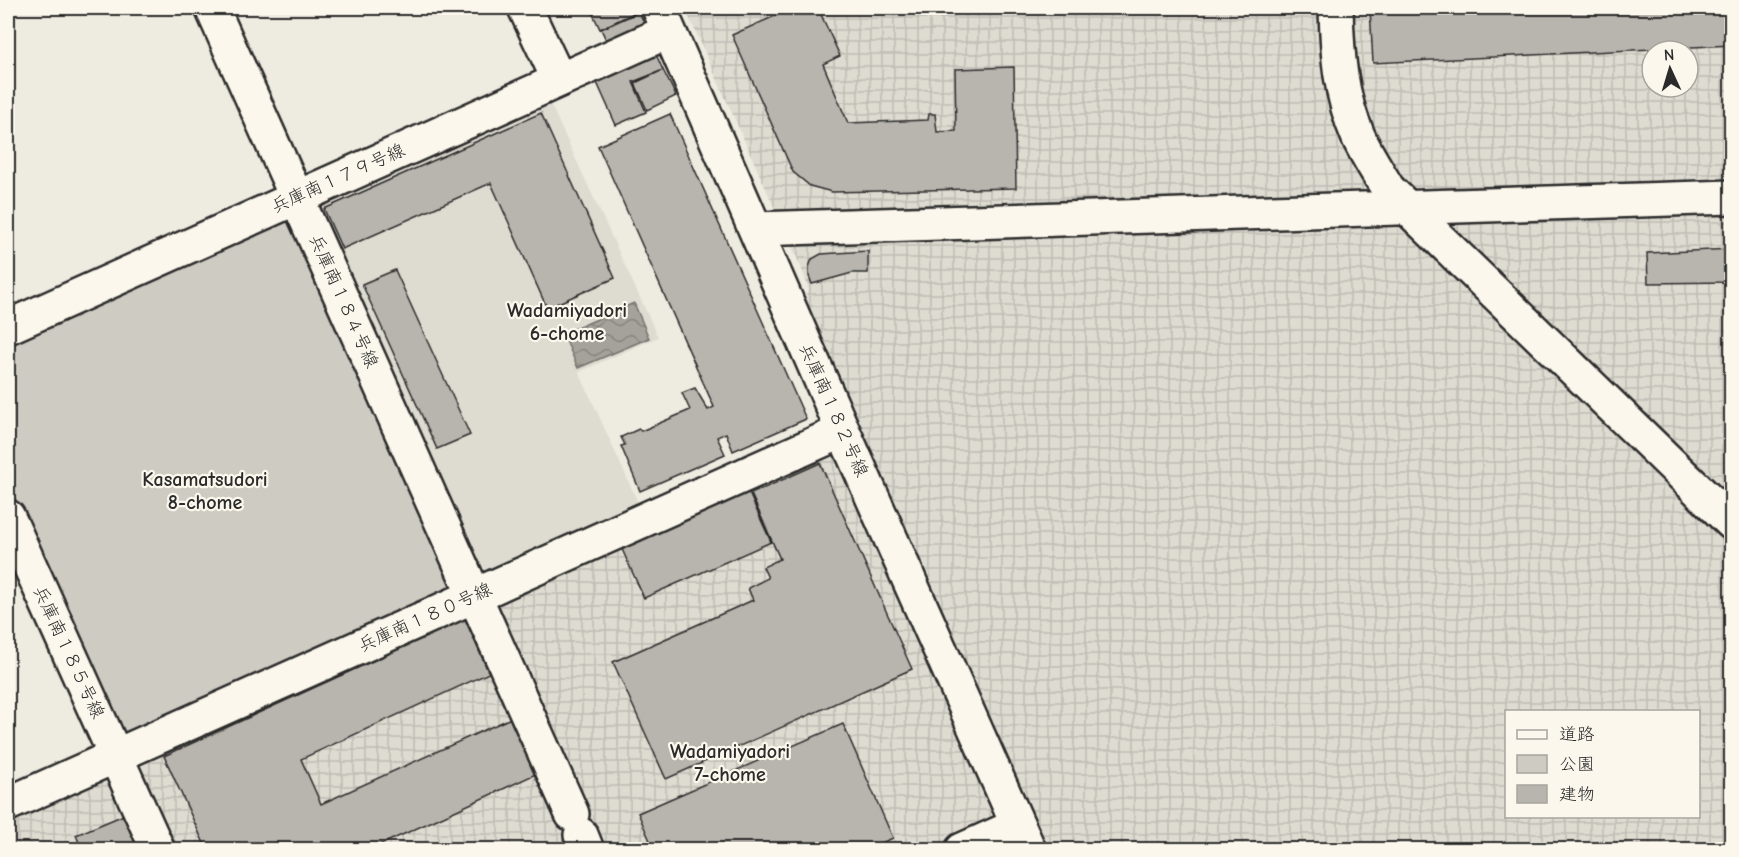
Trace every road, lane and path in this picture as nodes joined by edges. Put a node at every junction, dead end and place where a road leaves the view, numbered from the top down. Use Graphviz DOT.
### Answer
graph roads {
  1 [pos="214,8"];
  2 [pos="525,8"];
  3 [pos="1336,8"];
  4 [pos="664,19"];
  5 [pos="559,80"];
  6 [pos="298,196"];
  7 [pos="1731,197"];
  8 [pos="1407,208"];
  9 [pos="756,229"];
  10 [pos="8,327"];
  11 [pos="843,430"];
  12 [pos="8,517"];
  13 [pos="1731,523"];
  14 [pos="475,595"];
  15 [pos="116,755"];
  16 [pos="8,804"];
  17 [pos="1020,829"];
  18 [pos="580,833"];
  19 [pos="158,849"];
  20 [pos="962,849"];
  1 -- 6 [label="street, 兵庫南１８４号線"];
  2 -- 5 [label="street"];
  3 -- 8 [label="street"];
  4 -- 5 [label="street, 兵庫南１７９号線"];
  4 -- 9 [label="street, 兵庫南１８２号線"];
  5 -- 6 [label="street, 兵庫南１７９号線"];
  6 -- 10 [label="street, 兵庫南１７９号線"];
  6 -- 14 [label="street, 兵庫南１８４号線"];
  7 -- 8 [label="street"];
  8 -- 9 [label="street"];
  8 -- 13 [label="street"];
  9 -- 11 [label="street, 兵庫南１８２号線"];
  11 -- 14 [label="street, 兵庫南１８０号線"];
  11 -- 17 [label="street, 兵庫南１８２号線"];
  12 -- 15 [label="street, 兵庫南１８５号線"];
  14 -- 15 [label="street, 兵庫南１８０号線"];
  14 -- 18 [label="street, 兵庫南１８４号線"];
  15 -- 16 [label="street, 兵庫南１８０号線"];
  15 -- 19 [label="street, 兵庫南１８５号線"];
  17 -- 20 [label="street"];
}
